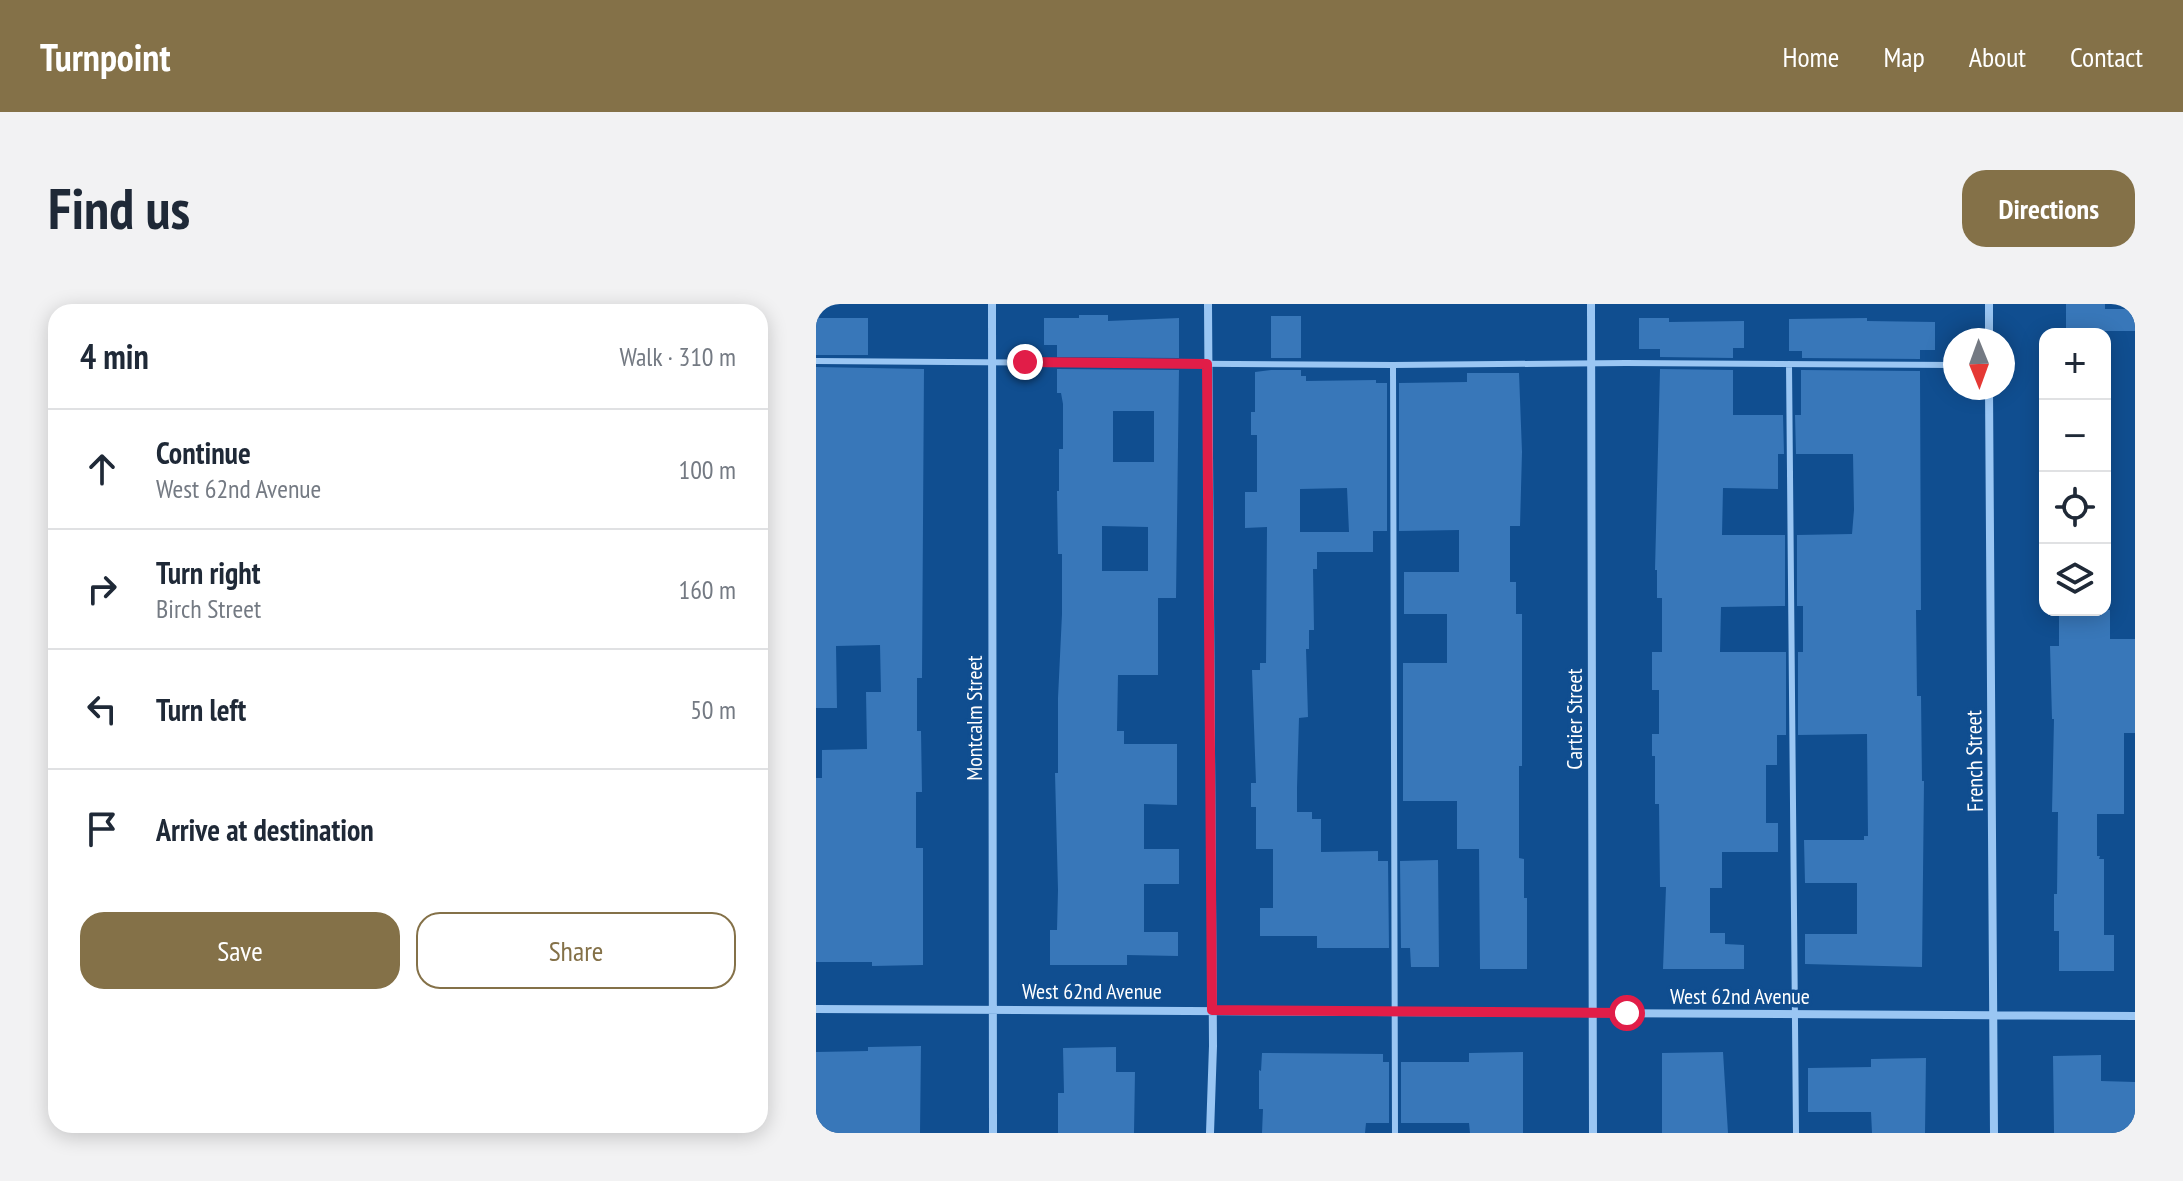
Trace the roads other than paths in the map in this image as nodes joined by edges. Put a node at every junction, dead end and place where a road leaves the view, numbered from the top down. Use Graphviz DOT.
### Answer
graph roads {
  1 [pos="992,304"];
  2 [pos="1208,304"];
  3 [pos="1591,304"];
  4 [pos="1989,304"];
  5 [pos="1989,328"];
  6 [pos="816,361"];
  7 [pos="992,362"];
  8 [pos="1590,363"];
  9 [pos="1207,364"];
  10 [pos="1789,364"];
  11 [pos="1393,365"];
  12 [pos="1943,365"];
  13 [pos="1989,400"];
  14 [pos="992,1008"];
  15 [pos="816,1009"];
  16 [pos="1212,1010"];
  17 [pos="1395,1012"];
  18 [pos="1593,1013"];
  19 [pos="1995,1014"];
  20 [pos="1796,1015"];
  21 [pos="2135,1016"];
  22 [pos="993,1133"];
  23 [pos="1210,1133"];
  24 [pos="1395,1133"];
  25 [pos="1593,1133"];
  26 [pos="1796,1133"];
  27 [pos="1994,1133"];
  1 -- 7 [label="street, Montcalm Street"];
  2 -- 9 [label="street"];
  3 -- 8 [label="street, Cartier Street"];
  4 -- 5 [label="street"];
  6 -- 7 [label="lane"];
  7 -- 9 [label="lane"];
  7 -- 14 [label="street, Montcalm Street"];
  8 -- 10 [label="lane"];
  8 -- 11 [label="lane"];
  8 -- 18 [label="street, Cartier Street"];
  9 -- 11 [label="lane"];
  9 -- 16 [label="street"];
  10 -- 12 [label="lane"];
  10 -- 20 [label="lane"];
  11 -- 17 [label="lane"];
  13 -- 19 [label="street, French Street"];
  14 -- 15 [label="street, West 62nd Avenue"];
  14 -- 16 [label="street, West 62nd Avenue"];
  14 -- 22 [label="street, Montcalm Street"];
  16 -- 17 [label="street, West 62nd Avenue"];
  16 -- 23 [label="street"];
  17 -- 18 [label="street, West 62nd Avenue"];
  17 -- 24 [label="lane"];
  18 -- 20 [label="street, West 62nd Avenue"];
  18 -- 25 [label="street, Cartier Street"];
  19 -- 20 [label="street, West 62nd Avenue"];
  19 -- 21 [label="street, West 62nd Avenue"];
  19 -- 27 [label="street, French Street"];
  20 -- 26 [label="lane"];
}
